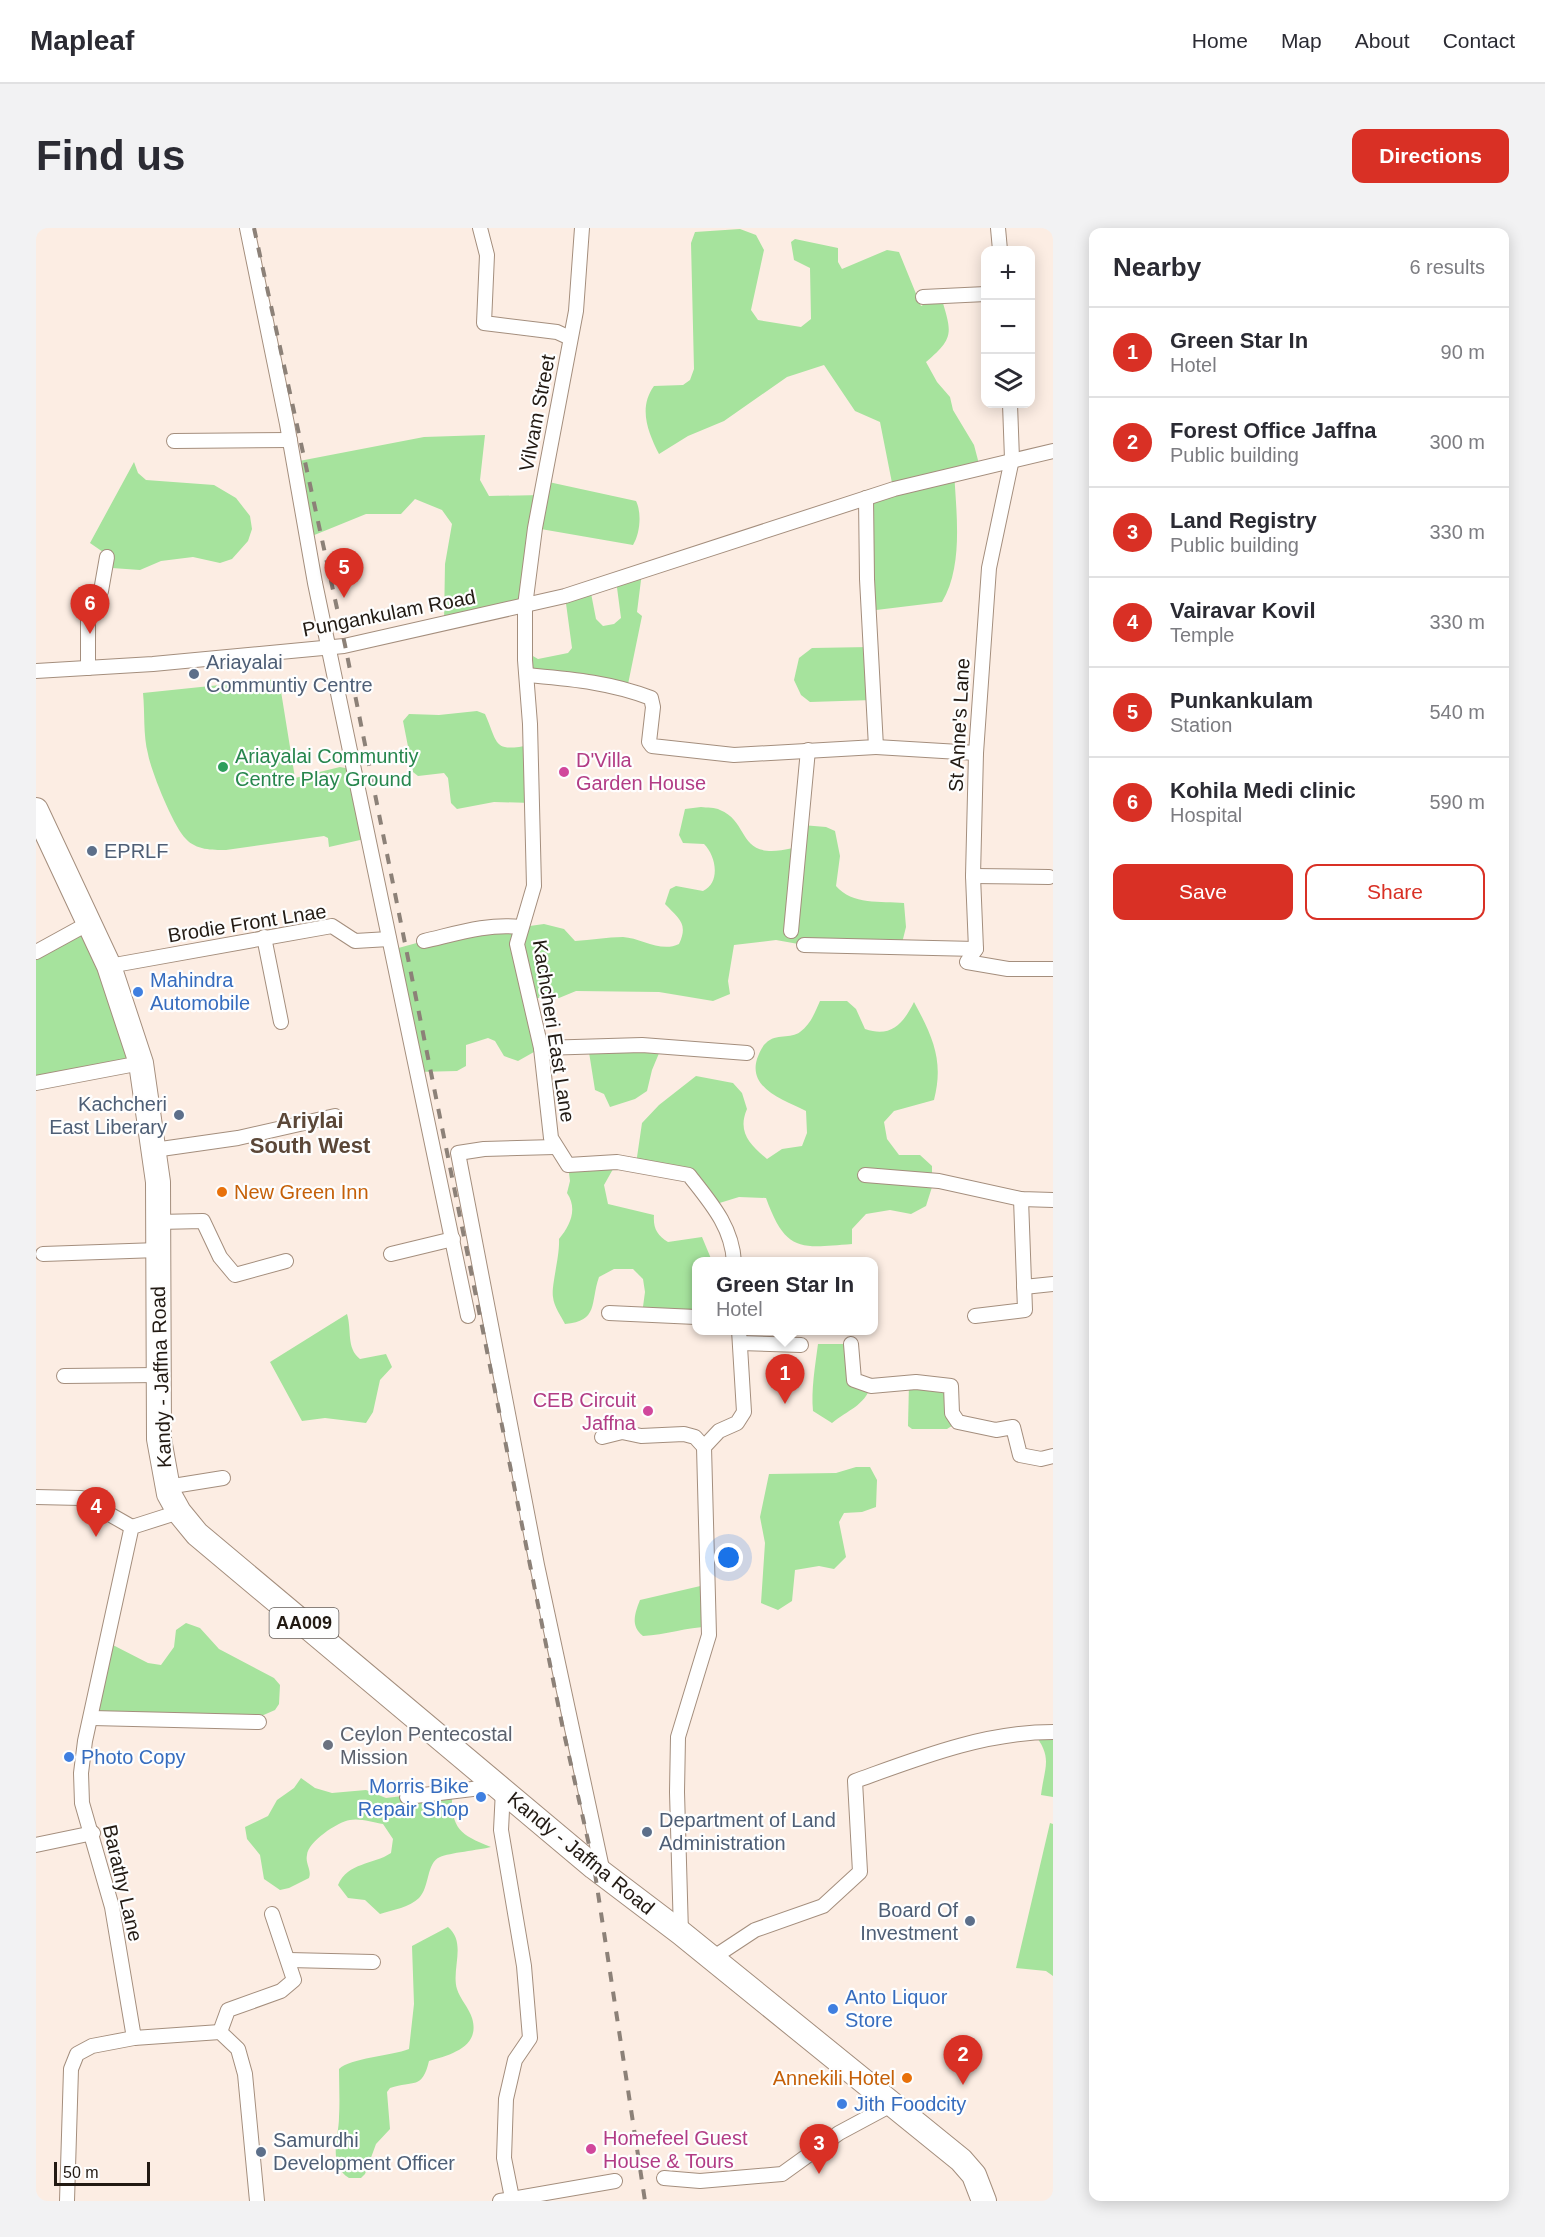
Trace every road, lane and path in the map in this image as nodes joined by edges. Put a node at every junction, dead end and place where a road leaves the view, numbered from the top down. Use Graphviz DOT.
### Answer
graph roads {
  1 [pos="247,228"];
  2 [pos="480,228"];
  3 [pos="582,228"];
  4 [pos="998,228"];
  5 [pos="1000,246"];
  6 [pos="981,294"];
  7 [pos="923,297"];
  8 [pos="570,338"];
  9 [pos="1010,408"];
  10 [pos="290,440"];
  11 [pos="174,441"];
  12 [pos="1053,451"];
  13 [pos="1012,459"];
  14 [pos="866,498"];
  15 [pos="107,557"];
  16 [pos="525,606"];
  17 [pos="330,647"];
  18 [pos="88,668"];
  19 [pos="36,671"];
  20 [pos="527,675"];
  21 [pos="876,747"];
  22 [pos="808,750"];
  23 [pos="976,753"];
  24 [pos="36,810"];
  25 [pos="973,876"];
  26 [pos="1049,877"];
  27 [pos="89,923"];
  28 [pos="520,927"];
  29 [pos="791,931"];
  30 [pos="264,937"];
  31 [pos="389,939"];
  32 [pos="424,941"];
  33 [pos="804,945"];
  34 [pos="976,949"];
  35 [pos="36,952"];
  36 [pos="109,966"];
  37 [pos="1053,969"];
  38 [pos="281,1022"];
  39 [pos="541,1048"];
  40 [pos="747,1053"];
  41 [pos="141,1063"];
  42 [pos="36,1083"];
  43 [pos="335,1116"];
  44 [pos="555,1147"];
  45 [pos="154,1150"];
  46 [pos="865,1175"];
  47 [pos="1021,1199"];
  48 [pos="1053,1200"];
  49 [pos="158,1222"];
  50 [pos="453,1239"];
  51 [pos="158,1250"];
  52 [pos="43,1254"];
  53 [pos="391,1254"];
  54 [pos="734,1257"];
  55 [pos="286,1261"];
  56 [pos="1053,1284"];
  57 [pos="1024,1287"];
  58 [pos="609,1313"];
  59 [pos="468,1316"];
  60 [pos="975,1316"];
  61 [pos="692,1317"];
  62 [pos="740,1337"];
  63 [pos="851,1344"];
  64 [pos="801,1345"];
  65 [pos="158,1375"];
  66 [pos="64,1376"];
  67 [pos="602,1437"];
  68 [pos="704,1447"];
  69 [pos="1053,1456"];
  70 [pos="223,1478"];
  71 [pos="167,1487"];
  72 [pos="36,1497"];
  73 [pos="179,1512"];
  74 [pos="132,1527"];
  75 [pos="92,1718"];
  76 [pos="259,1722"];
  77 [pos="1053,1732"];
  78 [pos="501,1788"];
  79 [pos="407,1797"];
  80 [pos="93,1833"];
  81 [pos="36,1845"];
  82 [pos="603,1873"];
  83 [pos="272,1914"];
  84 [pos="681,1933"];
  85 [pos="711,1959"];
  86 [pos="289,1960"];
  87 [pos="373,1962"];
  88 [pos="220,2032"];
  89 [pos="134,2038"];
  90 [pos="893,2104"];
  91 [pos="664,2178"];
  92 [pos="615,2181"];
  93 [pos="504,2200"];
  94 [pos="67,2201"];
  95 [pos="257,2201"];
  96 [pos="984,2201"];
  1 -- 10 [label="street"];
  2 -- 8 [label="street"];
  3 -- 8 [label="street, Vilvam Street"];
  4 -- 5 [label="street"];
  6 -- 7 [label="street"];
  8 -- 16 [label="street, Vilvam Street"];
  9 -- 13 [label="street, St Anne's Lane"];
  10 -- 11 [label="street"];
  10 -- 17 [label="street"];
  12 -- 13 [label="street"];
  13 -- 14 [label="street"];
  13 -- 23 [label="street, St Anne's Lane"];
  14 -- 16 [label="street, Pungankulam Road"];
  14 -- 21 [label="street"];
  15 -- 18 [label="street"];
  16 -- 17 [label="street, Pungankulam Road"];
  16 -- 20 [label="street, Kachcheri East Lane"];
  17 -- 18 [label="street, Pungankulam Road"];
  17 -- 31 [label="street"];
  18 -- 19 [label="street, Pungankulam Road"];
  20 -- 22 [label="street"];
  20 -- 28 [label="street, Kachcheri East Lane"];
  21 -- 22 [label="street"];
  21 -- 23 [label="street"];
  22 -- 29 [label="street"];
  23 -- 25 [label="street, St Anne's Lane"];
  24 -- 27 [label="highway, Kandy - Jaffna Road / AA009"];
  25 -- 26 [label="street"];
  25 -- 34 [label="street, St Anne's Lane"];
  27 -- 35 [label="street"];
  27 -- 36 [label="highway, Kandy - Jaffna Road / AA009"];
  28 -- 32 [label="street"];
  28 -- 39 [label="street, Kachcheri East Lane"];
  30 -- 31 [label="street, Brodie Front Lnae"];
  30 -- 36 [label="street, Brodie Front Lnae"];
  30 -- 38 [label="street"];
  31 -- 50 [label="street"];
  33 -- 34 [label="street"];
  34 -- 37 [label="street, St Anne's Lane"];
  36 -- 41 [label="highway, Kandy - Jaffna Road / AA009"];
  39 -- 40 [label="street"];
  39 -- 44 [label="street, Kachcheri East Lane"];
  41 -- 42 [label="street"];
  41 -- 45 [label="highway, Kandy - Jaffna Road / AA009"];
  43 -- 45 [label="street"];
  44 -- 54 [label="street, Kachcheri East Lane"];
  44 -- 82 [label="street"];
  45 -- 49 [label="highway, Kandy - Jaffna Road / AA009"];
  46 -- 47 [label="street"];
  47 -- 48 [label="street"];
  47 -- 57 [label="street"];
  49 -- 51 [label="highway, Kandy - Jaffna Road / AA009"];
  49 -- 55 [label="street"];
  50 -- 53 [label="street"];
  50 -- 59 [label="street"];
  51 -- 52 [label="street"];
  51 -- 65 [label="highway, Kandy - Jaffna Road / AA009"];
  56 -- 57 [label="street"];
  57 -- 60 [label="street"];
  58 -- 61 [label="street"];
  62 -- 64 [label="street"];
  62 -- 68 [label="street"];
  63 -- 69 [label="street"];
  65 -- 66 [label="street"];
  65 -- 71 [label="highway, Kandy - Jaffna Road / AA009"];
  67 -- 68 [label="street"];
  68 -- 84 [label="street"];
  70 -- 71 [label="street"];
  71 -- 73 [label="highway, Kandy - Jaffna Road / AA009"];
  72 -- 74 [label="street"];
  73 -- 74 [label="street"];
  73 -- 78 [label="highway, Kandy - Jaffna Road / AA009"];
  74 -- 75 [label="street, Barathy Lane"];
  75 -- 76 [label="street"];
  75 -- 80 [label="street, Barathy Lane"];
  77 -- 85 [label="street"];
  78 -- 79 [label="street"];
  78 -- 82 [label="highway, Kandy - Jaffna Road / AA009"];
  78 -- 93 [label="street"];
  80 -- 81 [label="street"];
  80 -- 89 [label="street, Barathy Lane"];
  82 -- 84 [label="highway, Kandy - Jaffna Road / AA009"];
  83 -- 86 [label="street"];
  84 -- 85 [label="highway, Kandy - Jaffna Road / AA009"];
  85 -- 90 [label="highway, Kandy - Jaffna Road / AA009"];
  86 -- 87 [label="street"];
  86 -- 88 [label="street"];
  88 -- 89 [label="street"];
  88 -- 95 [label="street"];
  89 -- 94 [label="street"];
  90 -- 91 [label="street"];
  90 -- 96 [label="highway, Kandy - Jaffna Road / AA009"];
  92 -- 93 [label="street"];
}
